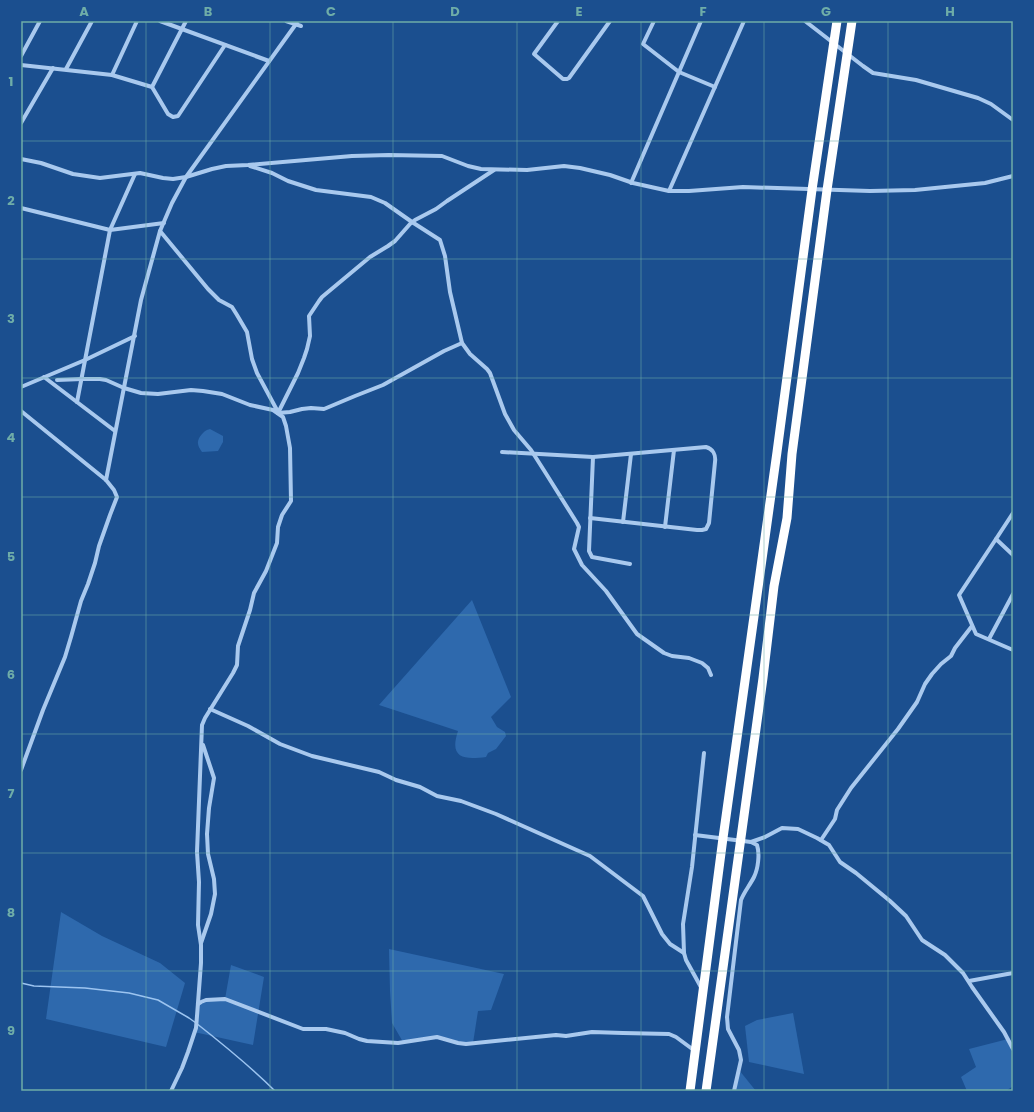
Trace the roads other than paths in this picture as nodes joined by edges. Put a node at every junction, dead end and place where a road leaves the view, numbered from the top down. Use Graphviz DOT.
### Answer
graph roads {
  1 [pos="40,21"];
  2 [pos="92,21"];
  3 [pos="137,21"];
  4 [pos="160,21"];
  5 [pos="186,21"];
  6 [pos="286,21"];
  7 [pos="558,21"];
  8 [pos="610,21"];
  9 [pos="654,21"];
  10 [pos="701,21"];
  11 [pos="744,21"];
  12 [pos="805,21"];
  13 [pos="837,21"];
  14 [pos="852,21"];
  15 [pos="296,23"];
  16 [pos="301,26"];
  17 [pos="182,29"];
  18 [pos="834,43"];
  19 [pos="225,45"];
  20 [pos="848,54"];
  21 [pos="21,56"];
  22 [pos="269,61"];
  23 [pos="21,64"];
  24 [pos="53,68"];
  25 [pos="66,69"];
  26 [pos="679,72"];
  27 [pos="112,75"];
  28 [pos="152,87"];
  29 [pos="715,87"];
  30 [pos="1013,120"];
  31 [pos="21,123"];
  32 [pos="21,158"];
  33 [pos="248,165"];
  34 [pos="495,170"];
  35 [pos="135,174"];
  36 [pos="1013,176"];
  37 [pos="186,177"];
  38 [pos="631,183"];
  39 [pos="812,190"];
  40 [pos="828,190"];
  41 [pos="669,191"];
  42 [pos="21,208"];
  43 [pos="412,222"];
  44 [pos="164,223"];
  45 [pos="110,230"];
  46 [pos="160,231"];
  47 [pos="135,336"];
  48 [pos="462,343"];
  49 [pos="85,360"];
  50 [pos="44,377"];
  51 [pos="82,379"];
  52 [pos="57,380"];
  53 [pos="21,387"];
  54 [pos="124,388"];
  55 [pos="77,402"];
  56 [pos="21,411"];
  57 [pos="278,413"];
  58 [pos="115,431"];
  59 [pos="674,450"];
  60 [pos="502,452"];
  61 [pos="533,454"];
  62 [pos="631,454"];
  63 [pos="592,457"];
  64 [pos="106,480"];
  65 [pos="1013,513"];
  66 [pos="590,518"];
  67 [pos="623,522"];
  68 [pos="665,527"];
  69 [pos="996,539"];
  70 [pos="1013,555"];
  71 [pos="630,564"];
  72 [pos="1013,594"];
  73 [pos="972,626"];
  74 [pos="989,639"];
  75 [pos="1013,650"];
  76 [pos="711,675"];
  77 [pos="210,709"];
  78 [pos="202,742"];
  79 [pos="704,753"];
  80 [pos="21,770"];
  81 [pos="695,835"];
  82 [pos="723,838"];
  83 [pos="740,840"];
  84 [pos="821,840"];
  85 [pos="751,842"];
  86 [pos="201,945"];
  87 [pos="684,953"];
  88 [pos="1013,973"];
  89 [pos="969,981"];
  90 [pos="703,991"];
  91 [pos="198,1004"];
  92 [pos="1013,1049"];
  93 [pos="695,1052"];
  94 [pos="171,1091"];
  95 [pos="690,1091"];
  96 [pos="706,1091"];
  97 [pos="734,1091"];
  1 -- 21 [label="street"];
  2 -- 25 [label="street"];
  3 -- 27 [label="street"];
  4 -- 17 [label="street"];
  5 -- 17 [label="street"];
  6 -- 15 [label="street"];
  7 -- 8 [label="street"];
  9 -- 26 [label="street"];
  10 -- 26 [label="street"];
  11 -- 29 [label="street"];
  12 -- 18 [label="street"];
  13 -- 18 [label="highway"];
  14 -- 20 [label="highway"];
  15 -- 16 [label="street"];
  15 -- 22 [label="street"];
  17 -- 19 [label="street"];
  17 -- 28 [label="street"];
  18 -- 20 [label="street"];
  18 -- 39 [label="highway"];
  19 -- 22 [label="street"];
  19 -- 28 [label="street"];
  20 -- 30 [label="street"];
  20 -- 40 [label="highway"];
  22 -- 37 [label="street"];
  23 -- 24 [label="street"];
  24 -- 25 [label="street"];
  24 -- 31 [label="street"];
  25 -- 27 [label="street"];
  26 -- 29 [label="street"];
  26 -- 38 [label="street"];
  27 -- 28 [label="street"];
  29 -- 41 [label="street"];
  32 -- 35 [label="street"];
  33 -- 34 [label="street"];
  33 -- 37 [label="street"];
  33 -- 43 [label="street"];
  34 -- 38 [label="street"];
  34 -- 43 [label="street"];
  35 -- 37 [label="street"];
  35 -- 45 [label="street"];
  36 -- 40 [label="street"];
  37 -- 44 [label="street"];
  38 -- 41 [label="street"];
  39 -- 40 [label="street"];
  39 -- 41 [label="street"];
  39 -- 82 [label="highway"];
  40 -- 83 [label="highway"];
  42 -- 45 [label="street"];
  43 -- 48 [label="street"];
  43 -- 57 [label="street"];
  44 -- 45 [label="street"];
  44 -- 46 [label="street"];
  45 -- 49 [label="street"];
  46 -- 47 [label="street"];
  46 -- 57 [label="street"];
  47 -- 49 [label="street"];
  47 -- 54 [label="street"];
  48 -- 57 [label="street"];
  48 -- 61 [label="street"];
  49 -- 50 [label="street"];
  49 -- 51 [label="street"];
  50 -- 53 [label="street"];
  50 -- 55 [label="street"];
  51 -- 52 [label="street"];
  51 -- 54 [label="street"];
  51 -- 55 [label="street"];
  54 -- 57 [label="street"];
  54 -- 58 [label="street"];
  55 -- 58 [label="street"];
  56 -- 64 [label="street"];
  57 -- 77 [label="street"];
  58 -- 64 [label="street"];
  59 -- 62 [label="street"];
  59 -- 68 [label="street"];
  59 -- 68 [label="street"];
  60 -- 61 [label="street"];
  61 -- 63 [label="street"];
  61 -- 76 [label="street"];
  62 -- 63 [label="street"];
  62 -- 67 [label="street"];
  63 -- 66 [label="street"];
  64 -- 80 [label="street"];
  65 -- 69 [label="street"];
  66 -- 67 [label="street"];
  66 -- 71 [label="street"];
  67 -- 68 [label="street"];
  69 -- 70 [label="street"];
  69 -- 73 [label="street"];
  72 -- 74 [label="street"];
  73 -- 74 [label="street"];
  73 -- 84 [label="street"];
  74 -- 75 [label="street"];
  77 -- 78 [label="street"];
  77 -- 87 [label="street"];
  78 -- 86 [label="street"];
  78 -- 86 [label="street"];
  79 -- 81 [label="street"];
  81 -- 82 [label="street"];
  81 -- 87 [label="street"];
  82 -- 83 [label="street"];
  82 -- 90 [label="highway"];
  83 -- 85 [label="street"];
  83 -- 96 [label="highway"];
  84 -- 85 [label="street"];
  84 -- 89 [label="street"];
  85 -- 97 [label="street"];
  86 -- 91 [label="street"];
  87 -- 90 [label="street"];
  88 -- 89 [label="street"];
  89 -- 92 [label="street"];
  90 -- 93 [label="highway"];
  91 -- 93 [label="street"];
  91 -- 94 [label="street"];
  93 -- 95 [label="highway"];
}
